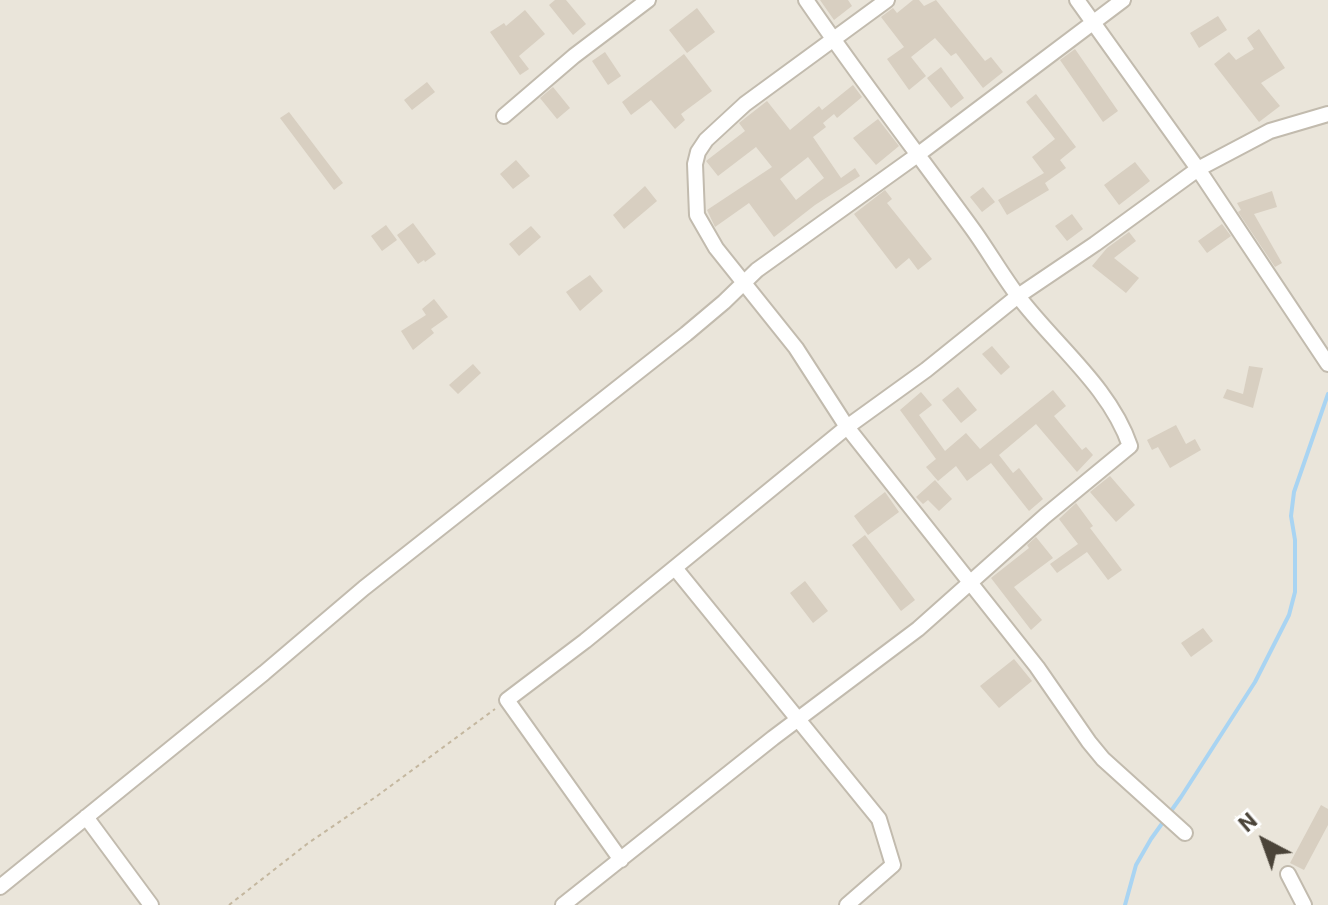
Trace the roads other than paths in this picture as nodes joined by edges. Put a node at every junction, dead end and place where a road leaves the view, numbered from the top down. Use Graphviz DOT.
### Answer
graph roads {
  1 [pos="648,0"];
  2 [pos="806,0"];
  3 [pos="887,0"];
  4 [pos="1077,0"];
  5 [pos="1123,0"];
  6 [pos="1094,22"];
  7 [pos="833,39"];
  8 [pos="1328,114"];
  9 [pos="504,116"];
  10 [pos="916,156"];
  11 [pos="1198,169"];
  12 [pos="744,283"];
  13 [pos="1018,296"];
  14 [pos="1328,364"];
  15 [pos="847,427"];
  16 [pos="675,568"];
  17 [pos="971,583"];
  18 [pos="800,718"];
  19 [pos="86,817"];
  20 [pos="1185,833"];
  21 [pos="621,860"];
  22 [pos="1288,874"];
  23 [pos="0,887"];
  24 [pos="151,905"];
  25 [pos="563,905"];
  26 [pos="847,905"];
  27 [pos="1304,905"];
  1 -- 9 [label="street"];
  2 -- 7 [label="street"];
  3 -- 7 [label="street"];
  4 -- 6 [label="street"];
  5 -- 6 [label="street"];
  6 -- 10 [label="street"];
  6 -- 11 [label="street"];
  7 -- 10 [label="street"];
  7 -- 12 [label="street"];
  8 -- 11 [label="street"];
  10 -- 12 [label="street"];
  10 -- 13 [label="street"];
  11 -- 13 [label="street"];
  11 -- 14 [label="street"];
  12 -- 15 [label="street"];
  12 -- 19 [label="street"];
  13 -- 15 [label="street"];
  13 -- 17 [label="street"];
  15 -- 16 [label="street"];
  15 -- 17 [label="street"];
  16 -- 18 [label="street"];
  16 -- 21 [label="street"];
  17 -- 18 [label="street"];
  17 -- 20 [label="street"];
  18 -- 21 [label="street"];
  18 -- 26 [label="street"];
  19 -- 23 [label="street"];
  19 -- 24 [label="street"];
  21 -- 25 [label="street"];
  22 -- 27 [label="street"];
}
